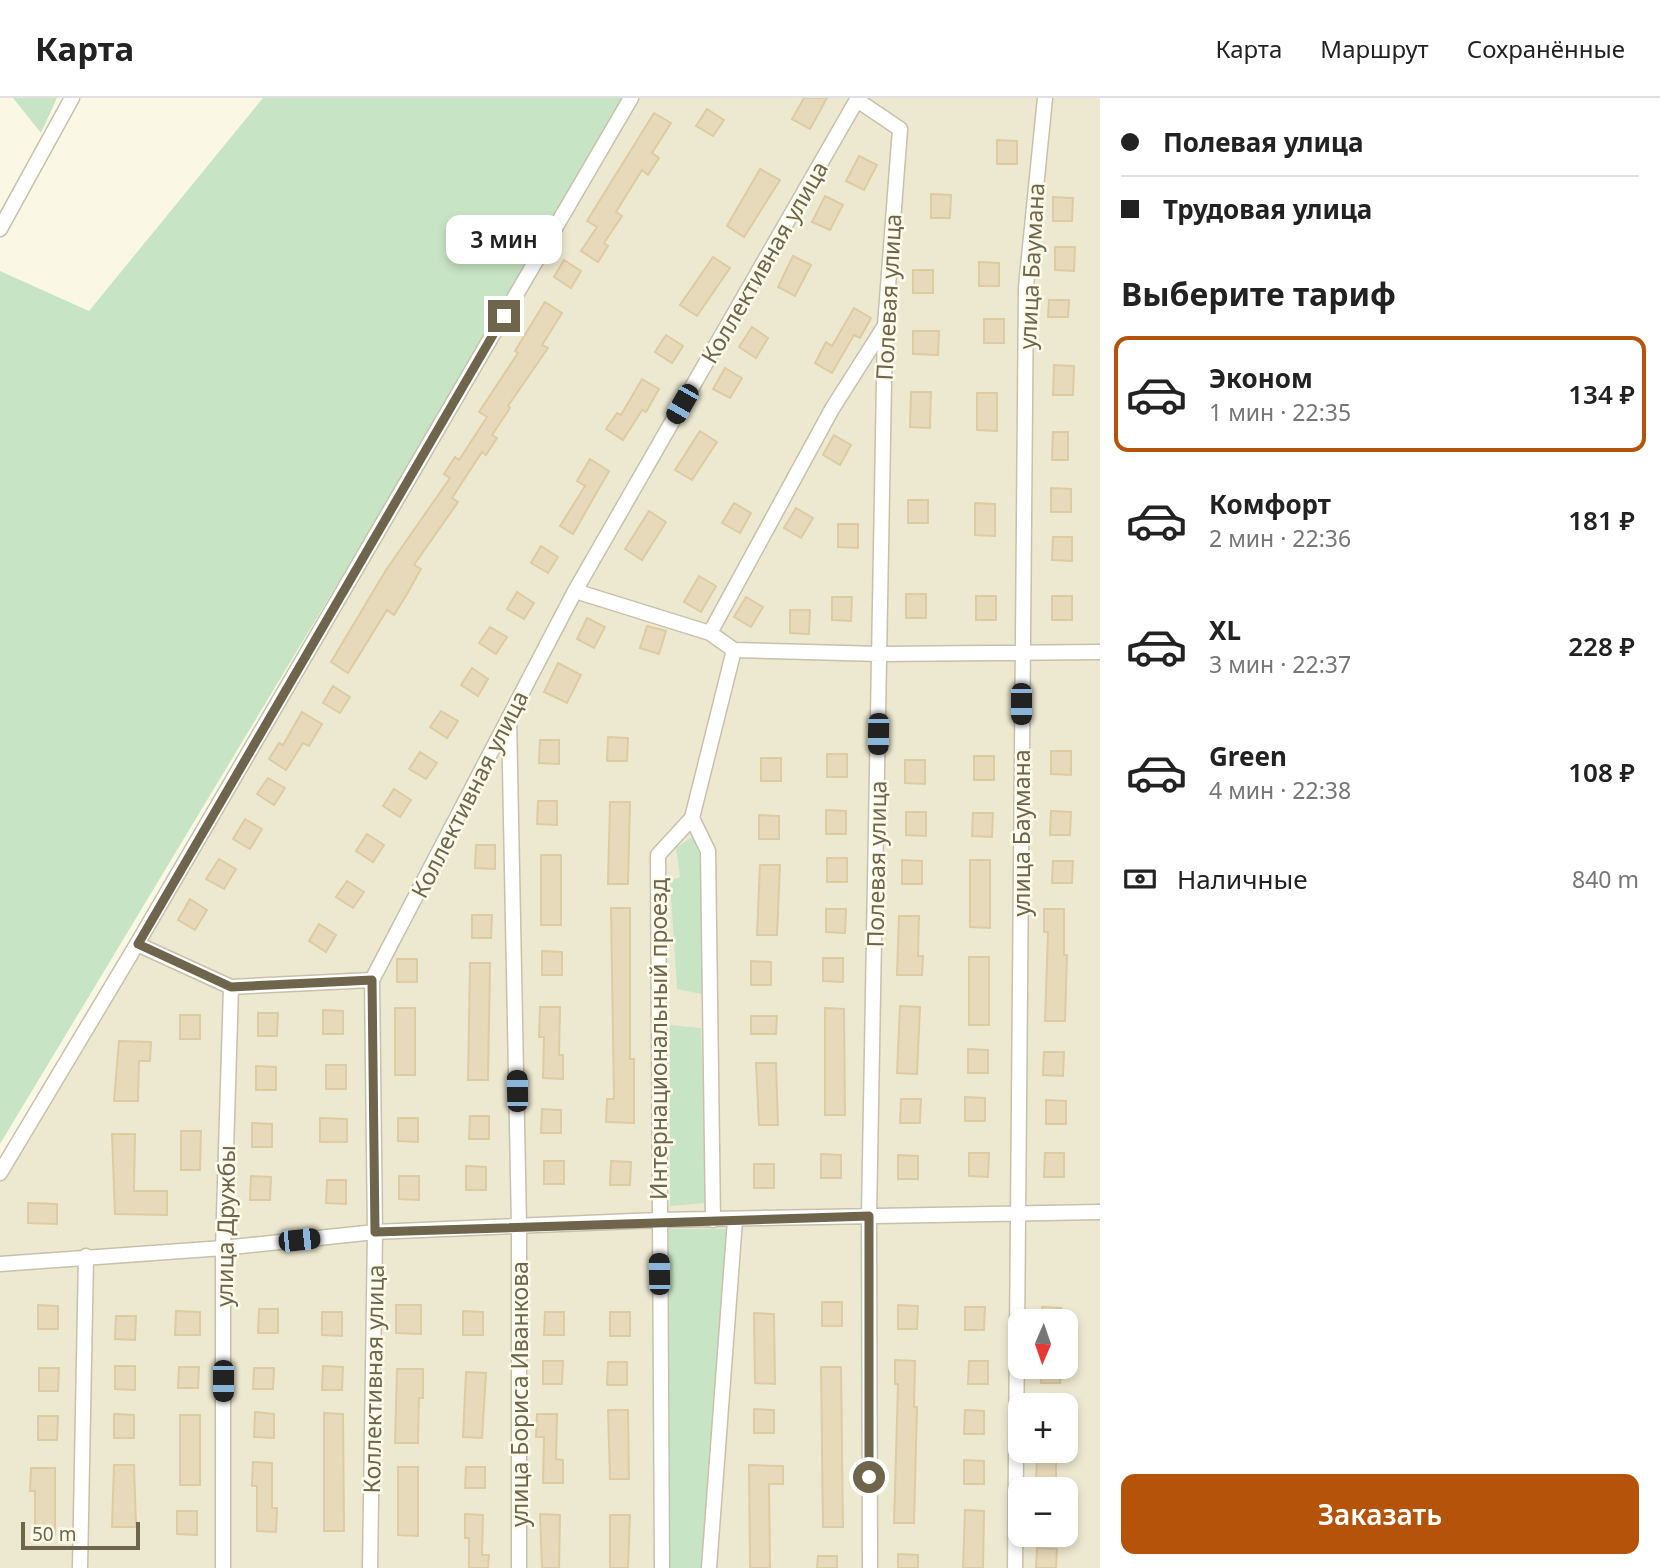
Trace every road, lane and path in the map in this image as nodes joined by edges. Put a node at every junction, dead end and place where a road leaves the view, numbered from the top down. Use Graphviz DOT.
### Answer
graph roads {
  1 [pos="72,98"];
  2 [pos="631,98"];
  3 [pos="1045,98"];
  4 [pos="858,99"];
  5 [pos="0,229"];
  6 [pos="885,326"];
  7 [pos="575,591"];
  8 [pos="710,633"];
  9 [pos="734,650"];
  10 [pos="1022,651"];
  11 [pos="1100,652"];
  12 [pos="880,654"];
  13 [pos="509,716"];
  14 [pos="692,818"];
  15 [pos="138,944"];
  16 [pos="372,980"];
  17 [pos="231,987"];
  18 [pos="0,1173"];
  19 [pos="1018,1212"];
  20 [pos="1100,1212"];
  21 [pos="869,1216"];
  22 [pos="658,1220"];
  23 [pos="713,1220"];
  24 [pos="735,1220"];
  25 [pos="519,1226"];
  26 [pos="375,1232"];
  27 [pos="223,1248"];
  28 [pos="86,1256"];
  29 [pos="0,1264"];
  30 [pos="80,1568"];
  31 [pos="223,1568"];
  32 [pos="370,1568"];
  33 [pos="519,1568"];
  34 [pos="662,1568"];
  35 [pos="709,1568"];
  36 [pos="870,1568"];
  37 [pos="1015,1568"];
  1 -- 5 [label="street"];
  2 -- 15 [label="street"];
  3 -- 10 [label="street, улица Баумана"];
  4 -- 6 [label="street, Полевая улица"];
  4 -- 7 [label="street, Коллективная улица"];
  6 -- 8 [label="street"];
  6 -- 12 [label="street, Полевая улица"];
  7 -- 8 [label="street"];
  7 -- 13 [label="street, Коллективная улица"];
  8 -- 9 [label="street"];
  9 -- 12 [label="street"];
  9 -- 14 [label="street, Интернациональный проезд"];
  10 -- 11 [label="street"];
  10 -- 12 [label="street"];
  10 -- 19 [label="street, улица Баумана"];
  12 -- 21 [label="street, Полевая улица"];
  13 -- 16 [label="street, Коллективная улица"];
  13 -- 25 [label="street, улица Бориса Иванкова"];
  14 -- 22 [label="street, Интернациональный проезд"];
  14 -- 23 [label="street"];
  15 -- 17 [label="street"];
  15 -- 18 [label="street"];
  16 -- 17 [label="street"];
  16 -- 26 [label="street, Коллективная улица"];
  17 -- 27 [label="street, улица Дружбы"];
  19 -- 20 [label="street"];
  19 -- 21 [label="street"];
  19 -- 37 [label="street, улица Баумана"];
  21 -- 24 [label="street"];
  21 -- 36 [label="street, Полевая улица"];
  22 -- 23 [label="street"];
  22 -- 25 [label="street"];
  22 -- 34 [label="street, Интернациональный проезд"];
  23 -- 24 [label="street"];
  24 -- 35 [label="street"];
  25 -- 26 [label="street"];
  25 -- 33 [label="street, улица Бориса Иванкова"];
  26 -- 27 [label="street"];
  26 -- 32 [label="street, Коллективная улица"];
  27 -- 28 [label="street"];
  27 -- 31 [label="street, улица Дружбы"];
  28 -- 29 [label="street"];
  28 -- 30 [label="street"];
}
